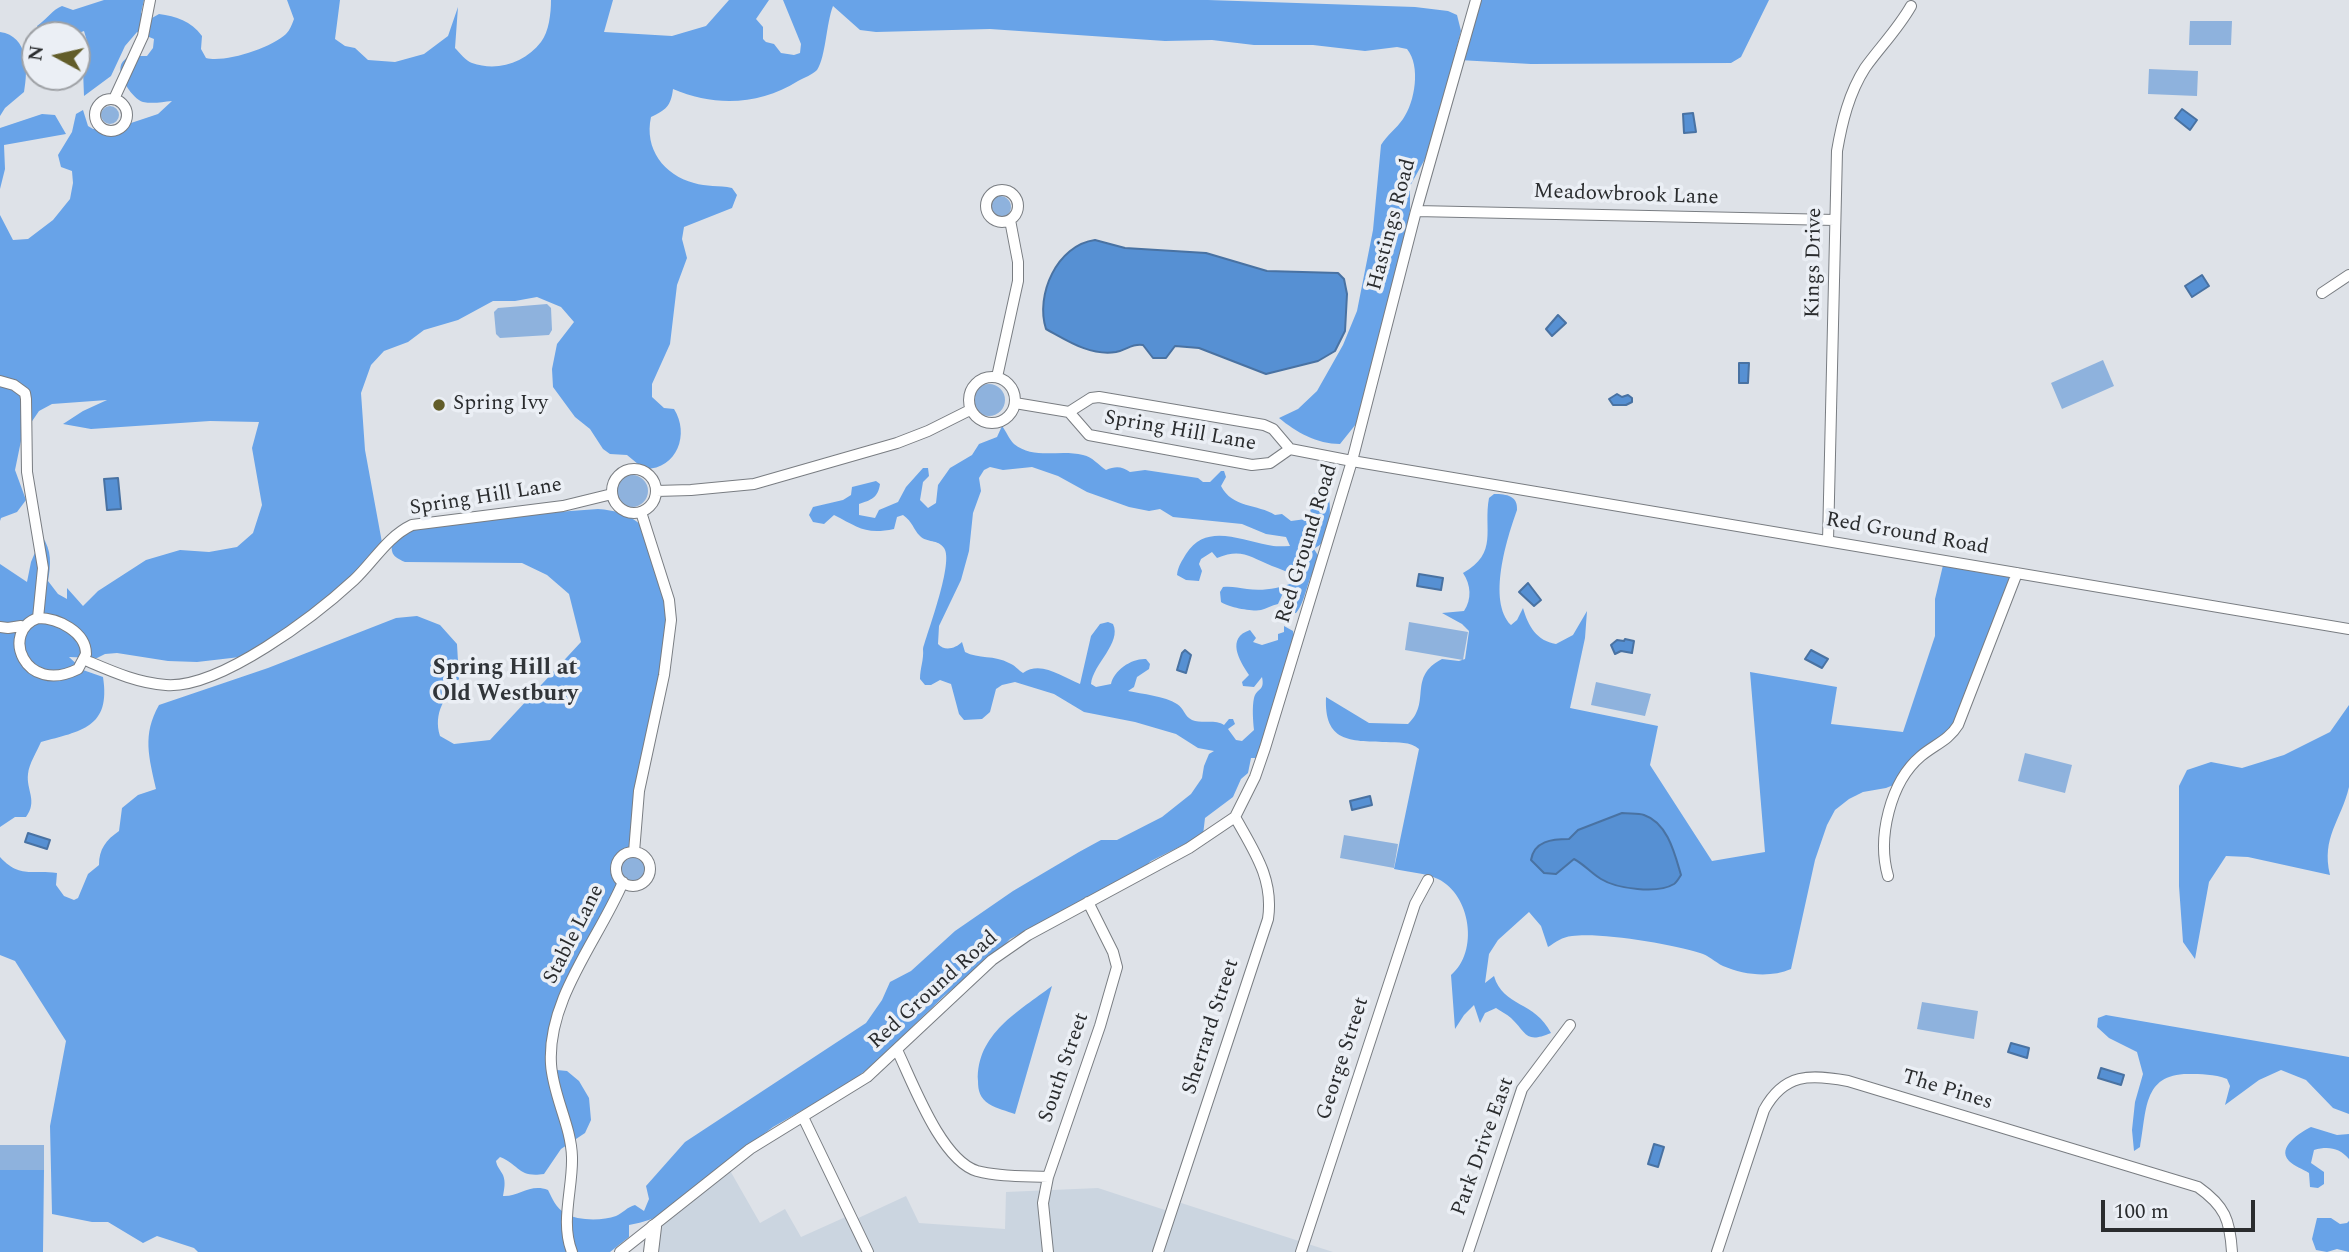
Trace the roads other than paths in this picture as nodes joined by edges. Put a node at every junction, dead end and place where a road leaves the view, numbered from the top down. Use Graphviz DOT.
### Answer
graph roads {
  1 [pos="150,0"];
  2 [pos="1476,0"];
  3 [pos="1911,6"];
  4 [pos="114,99"];
  5 [pos="1416,211"];
  6 [pos="1010,220"];
  7 [pos="1835,220"];
  8 [pos="2349,275"];
  9 [pos="2322,293"];
  10 [pos="997,377"];
  11 [pos="0,381"];
  12 [pos="1015,403"];
  13 [pos="970,410"];
  14 [pos="1069,412"];
  15 [pos="1290,449"];
  16 [pos="1352,461"];
  17 [pos="656,491"];
  18 [pos="612,494"];
  19 [pos="641,512"];
  20 [pos="1828,541"];
  21 [pos="2017,573"];
  22 [pos="38,618"];
  23 [pos="21,626"];
  24 [pos="0,627"];
  25 [pos="2349,629"];
  26 [pos="85,660"];
  27 [pos="1235,817"];
  28 [pos="634,852"];
  29 [pos="1888,876"];
  30 [pos="1428,880"];
  31 [pos="623,882"];
  32 [pos="1088,902"];
  33 [pos="1570,1025"];
  34 [pos="897,1050"];
  35 [pos="803,1117"];
  36 [pos="1048,1177"];
  37 [pos="654,1227"];
  38 [pos="638,1238"];
  39 [pos="572,1252"];
  40 [pos="620,1252"];
  41 [pos="629,1252"];
  42 [pos="651,1252"];
  43 [pos="868,1252"];
  44 [pos="1048,1252"];
  45 [pos="1158,1252"];
  46 [pos="1301,1252"];
  47 [pos="1468,1252"];
  48 [pos="1717,1252"];
  49 [pos="2232,1252"];
  1 -- 4 [label="street"];
  2 -- 5 [label="street, Hastings Road"];
  3 -- 7 [label="street, Kings Drive"];
  5 -- 7 [label="street, Meadowbrook Lane"];
  5 -- 16 [label="street, Hastings Road"];
  6 -- 10 [label="street"];
  7 -- 20 [label="street, Kings Drive"];
  8 -- 9 [label="street"];
  10 -- 12 [label="street"];
  10 -- 13 [label="street"];
  11 -- 22 [label="street"];
  12 -- 13 [label="street"];
  12 -- 14 [label="street"];
  13 -- 17 [label="street"];
  14 -- 15 [label="street, Spring Hill Lane"];
  14 -- 15 [label="street, Spring Hill Lane"];
  15 -- 16 [label="street"];
  16 -- 20 [label="street, Red Ground Road"];
  16 -- 27 [label="street, Red Ground Road"];
  17 -- 18 [label="street"];
  17 -- 19 [label="street"];
  18 -- 19 [label="street"];
  18 -- 26 [label="street, Spring Hill Lane"];
  19 -- 28 [label="street, Stable Lane"];
  20 -- 21 [label="street, Red Ground Road"];
  21 -- 25 [label="street, Red Ground Road"];
  21 -- 29 [label="street"];
  22 -- 23 [label="street"];
  22 -- 26 [label="street"];
  23 -- 24 [label="street"];
  23 -- 26 [label="street"];
  27 -- 32 [label="street, Red Ground Road"];
  27 -- 45 [label="street, Sherrard Street"];
  28 -- 31 [label="street, Stable Lane"];
  28 -- 31 [label="street, Stable Lane"];
  30 -- 46 [label="street, George Street"];
  31 -- 39 [label="street, Stable Lane"];
  32 -- 34 [label="street, Red Ground Road"];
  32 -- 36 [label="street, South Street"];
  33 -- 47 [label="street, Park Drive East"];
  34 -- 35 [label="street, Red Ground Road"];
  34 -- 36 [label="street"];
  35 -- 37 [label="street, Red Ground Road"];
  35 -- 43 [label="street"];
  36 -- 44 [label="street, South Street"];
  37 -- 38 [label="street, Red Ground Road"];
  37 -- 42 [label="main road"];
  38 -- 40 [label="street, Red Ground Road"];
  38 -- 41 [label="street, Red Ground Road"];
  48 -- 49 [label="street, The Pines"];
}
